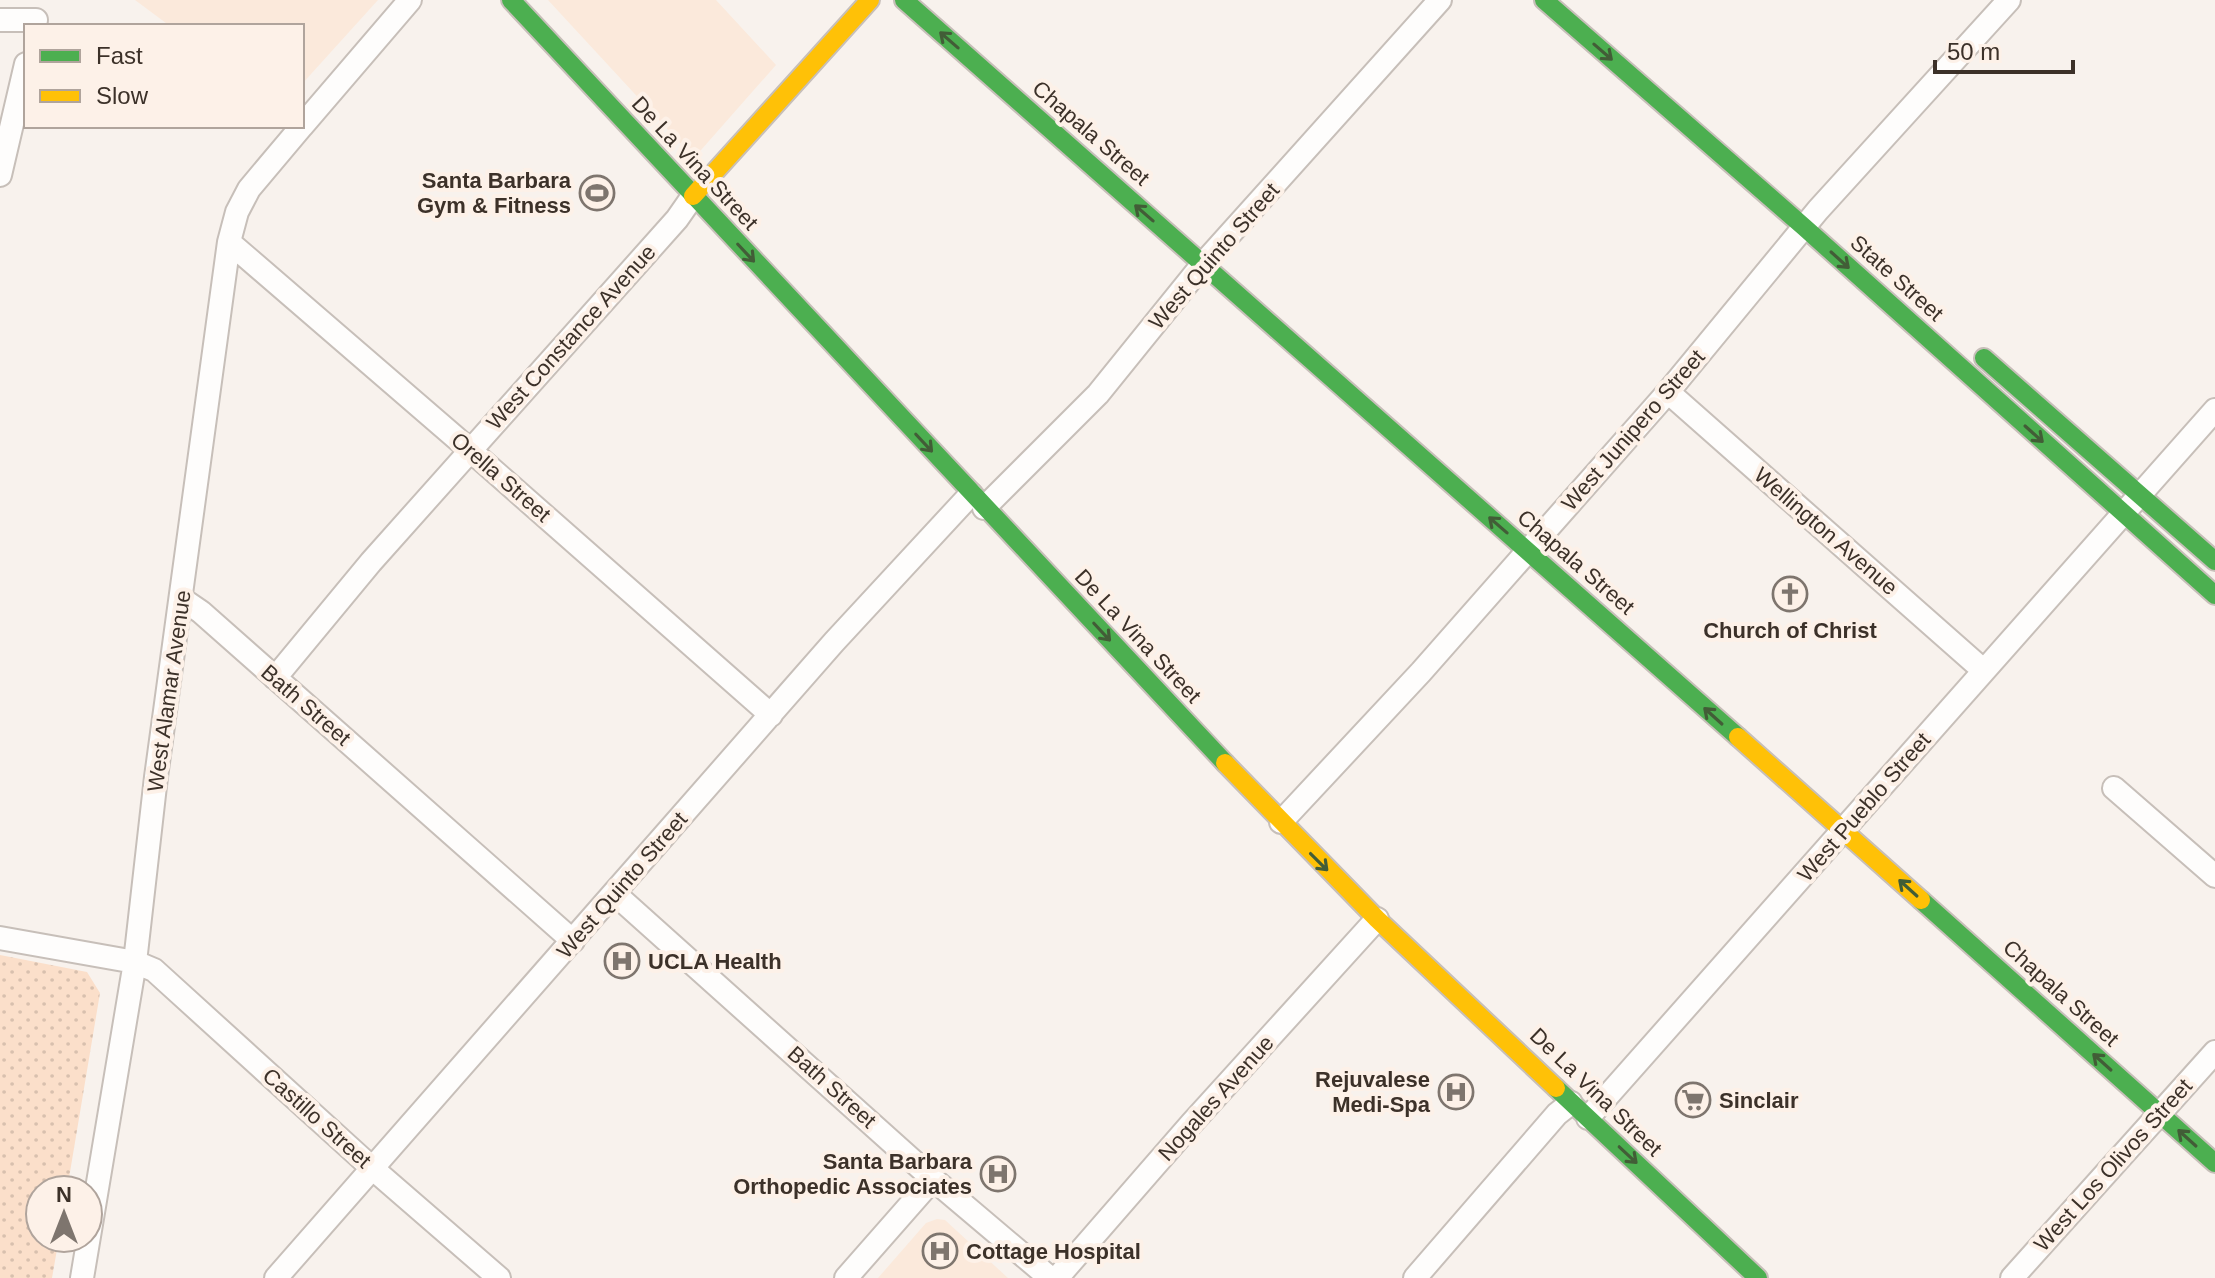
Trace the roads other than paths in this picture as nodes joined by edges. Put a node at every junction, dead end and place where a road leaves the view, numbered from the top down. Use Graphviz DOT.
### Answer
graph roads {
  1 [pos="410,0"];
  2 [pos="511,0"];
  3 [pos="870,0"];
  4 [pos="904,0"];
  5 [pos="1440,0"];
  6 [pos="1544,0"];
  7 [pos="2009,0"];
  8 [pos="38,15"];
  9 [pos="0,20"];
  10 [pos="24,73"];
  11 [pos="304,124"];
  12 [pos="300,128"];
  13 [pos="0,175"];
  14 [pos="693,196"];
  15 [pos="1814,214"];
  16 [pos="229,242"];
  17 [pos="1203,264"];
  18 [pos="1970,345"];
  19 [pos="1668,392"];
  20 [pos="2215,410"];
  21 [pos="470,450"];
  22 [pos="2139,495"];
  23 [pos="978,501"];
  24 [pos="2122,513"];
  25 [pos="1528,551"];
  26 [pos="2215,561"];
  27 [pos="2215,595"];
  28 [pos="182,599"];
  29 [pos="1983,670"];
  30 [pos="275,678"];
  31 [pos="771,715"];
  32 [pos="2114,788"];
  33 [pos="1281,822"];
  34 [pos="1844,831"];
  35 [pos="2215,876"];
  36 [pos="615,894"];
  37 [pos="1377,919"];
  38 [pos="0,938"];
  39 [pos="573,941"];
  40 [pos="135,962"];
  41 [pos="2215,1052"];
  42 [pos="1579,1110"];
  43 [pos="2160,1114"];
  44 [pos="2215,1163"];
  45 [pos="372,1168"];
  46 [pos="933,1179"];
  47 [pos="82,1278"];
  48 [pos="276,1278"];
  49 [pos="499,1278"];
  50 [pos="846,1278"];
  51 [pos="1050,1278"];
  52 [pos="1057,1278"];
  53 [pos="1415,1278"];
  54 [pos="1758,1278"];
  55 [pos="2012,1278"];
  1 -- 11 [label="street, West Alamar Avenue"];
  2 -- 14 [label="street, De La Vina Street"];
  3 -- 14 [label="street, West Constance Avenue"];
  17 -- 4 [label="street, Chapala Street, one-way"];
  5 -- 17 [label="street, West Quinto Street"];
  6 -- 15 [label="street, State Street, one-way"];
  7 -- 15 [label="street, West Junipero Street"];
  8 -- 9 [label="street"];
  10 -- 13 [label="street"];
  12 -- 16 [label="street, West Alamar Avenue"];
  14 -- 21 [label="street, West Constance Avenue"];
  14 -- 23 [label="street, De La Vina Street, one-way"];
  15 -- 19 [label="street, West Junipero Street"];
  15 -- 24 [label="street, State Street, one-way"];
  16 -- 21 [label="street, Orella Street"];
  16 -- 28 [label="street, West Alamar Avenue"];
  17 -- 23 [label="street, West Quinto Street"];
  25 -- 17 [label="street, Chapala Street, one-way"];
  18 -- 22 [label="street"];
  19 -- 25 [label="street, West Junipero Street"];
  19 -- 29 [label="street, Wellington Avenue"];
  20 -- 22 [label="street, West Pueblo Street"];
  21 -- 30 [label="street, West Constance Avenue"];
  21 -- 31 [label="street, Orella Street"];
  22 -- 24 [label="street, West Pueblo Street"];
  22 -- 26 [label="street"];
  23 -- 31 [label="street, West Quinto Street"];
  23 -- 33 [label="street, De La Vina Street, one-way"];
  24 -- 27 [label="street, State Street"];
  24 -- 29 [label="street, West Pueblo Street"];
  25 -- 33 [label="street, West Junipero Street"];
  34 -- 25 [label="street, Chapala Street, one-way"];
  28 -- 30 [label="street, Bath Street"];
  28 -- 40 [label="street, West Alamar Avenue"];
  29 -- 34 [label="street, West Pueblo Street"];
  30 -- 39 [label="street, Bath Street"];
  31 -- 36 [label="street, West Quinto Street"];
  32 -- 35 [label="street"];
  33 -- 37 [label="street, De La Vina Street, one-way"];
  34 -- 42 [label="street, West Pueblo Street"];
  43 -- 34 [label="street, Chapala Street, one-way"];
  36 -- 39 [label="street, West Quinto Street"];
  36 -- 46 [label="street, Bath Street"];
  37 -- 42 [label="street, De La Vina Street"];
  37 -- 52 [label="street, Nogales Avenue"];
  38 -- 40 [label="street"];
  39 -- 45 [label="street, West Quinto Street"];
  40 -- 45 [label="street, Castillo Street"];
  40 -- 47 [label="street, West Alamar Avenue"];
  41 -- 43 [label="street, West Los Olivos Street"];
  42 -- 53 [label="street, West Pueblo Street"];
  42 -- 54 [label="street, De La Vina Street, one-way"];
  44 -- 43 [label="street, Chapala Street, one-way"];
  43 -- 55 [label="street, West Los Olivos Street"];
  45 -- 48 [label="street, West Quinto Street"];
  45 -- 49 [label="street, Castillo Street"];
  46 -- 50 [label="street"];
  46 -- 51 [label="street, Bath Street"];
}
